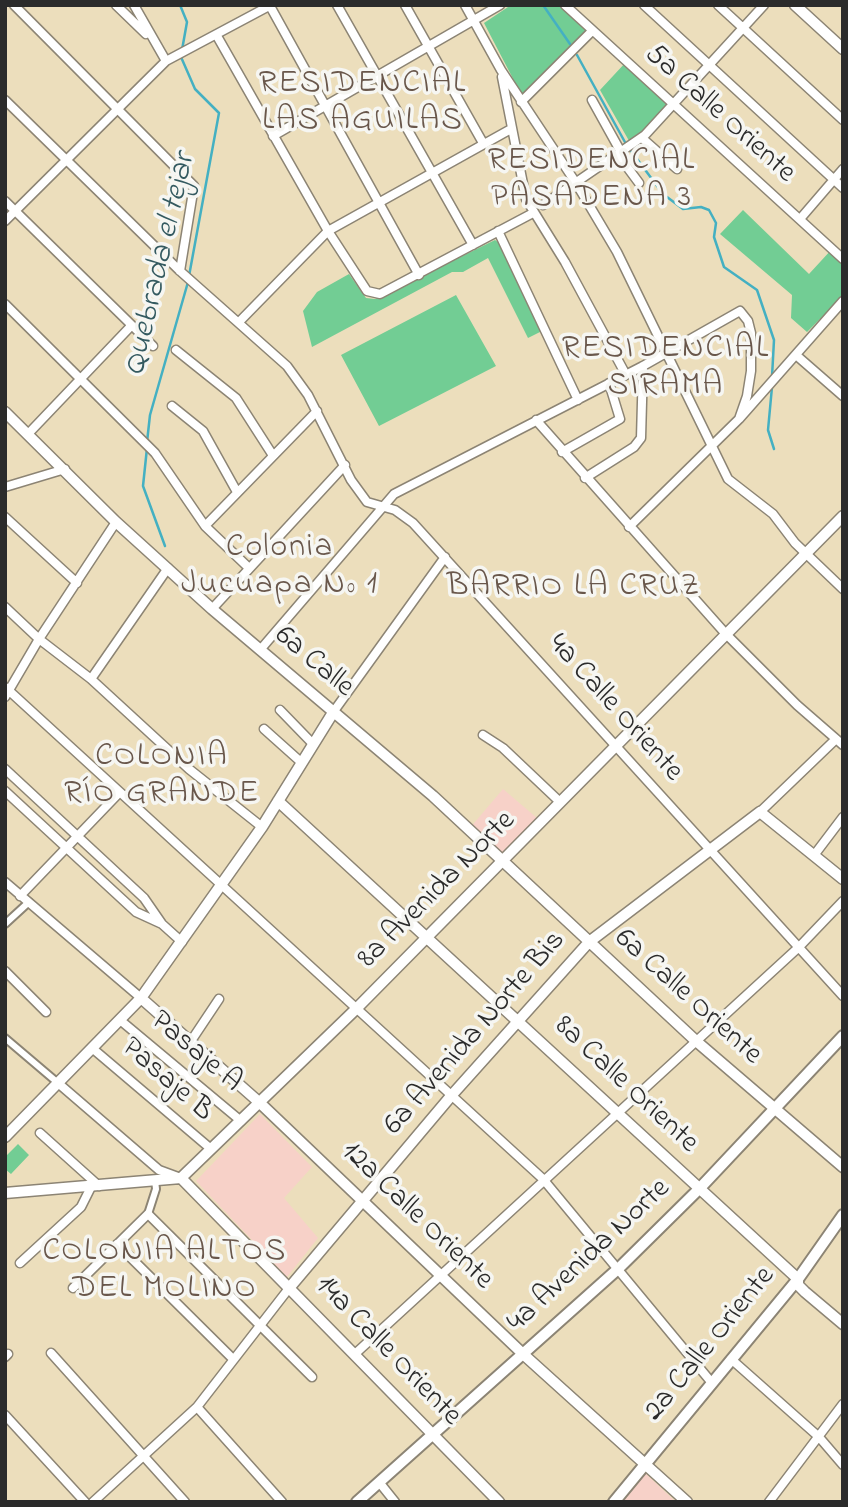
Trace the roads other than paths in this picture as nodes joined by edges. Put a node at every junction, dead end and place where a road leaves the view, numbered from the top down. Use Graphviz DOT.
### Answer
graph roads {
  1 [pos="14,5"];
  2 [pos="116,5"];
  3 [pos="134,5"];
  4 [pos="337,5"];
  5 [pos="405,5"];
  6 [pos="465,5"];
  7 [pos="500,5"];
  8 [pos="565,5"];
  9 [pos="644,5"];
  10 [pos="718,5"];
  11 [pos="764,5"];
  12 [pos="795,5"];
  13 [pos="271,6"];
  14 [pos="474,21"];
  15 [pos="744,28"];
  16 [pos="592,31"];
  17 [pos="217,36"];
  18 [pos="151,38"];
  19 [pos="429,46"];
  20 [pos="843,49"];
  21 [pos="166,61"];
  22 [pos="711,65"];
  23 [pos="501,70"];
  24 [pos="377,76"];
  25 [pos="5,100"];
  26 [pos="592,100"];
  27 [pos="521,102"];
  28 [pos="673,105"];
  29 [pos="326,106"];
  30 [pos="117,109"];
  31 [pos="843,120"];
  32 [pos="511,129"];
  33 [pos="273,136"];
  34 [pos="642,138"];
  35 [pos="483,143"];
  36 [pos="624,152"];
  37 [pos="68,162"];
  38 [pos="677,169"];
  39 [pos="843,169"];
  40 [pos="432,173"];
  41 [pos="833,180"];
  42 [pos="576,183"];
  43 [pos="639,183"];
  44 [pos="843,188"];
  45 [pos="5,201"];
  46 [pos="379,202"];
  47 [pos="544,205"];
  48 [pos="15,210"];
  49 [pos="533,213"];
  50 [pos="800,219"];
  51 [pos="5,221"];
  52 [pos="328,231"];
  53 [pos="498,231"];
  54 [pos="473,245"];
  55 [pos="843,258"];
  56 [pos="419,275"];
  57 [pos="186,276"];
  58 [pos="843,301"];
  59 [pos="5,304"];
  60 [pos="239,322"];
  61 [pos="131,326"];
  62 [pos="153,346"];
  63 [pos="176,350"];
  64 [pos="668,352"];
  65 [pos="796,355"];
  66 [pos="643,366"];
  67 [pos="626,375"];
  68 [pos="80,377"];
  69 [pos="609,383"];
  70 [pos="843,396"];
  71 [pos="578,400"];
  72 [pos="172,407"];
  73 [pos="317,411"];
  74 [pos="5,412"];
  75 [pos="739,419"];
  76 [pos="536,420"];
  77 [pos="28,434"];
  78 [pos="712,447"];
  79 [pos="562,452"];
  80 [pos="272,454"];
  81 [pos="345,465"];
  82 [pos="65,470"];
  83 [pos="585,478"];
  84 [pos="5,486"];
  85 [pos="237,492"];
  86 [pos="384,507"];
  87 [pos="843,516"];
  88 [pos="5,517"];
  89 [pos="116,522"];
  90 [pos="205,526"];
  91 [pos="629,527"];
  92 [pos="806,552"];
  93 [pos="445,557"];
  94 [pos="168,568"];
  95 [pos="249,568"];
  96 [pos="77,583"];
  97 [pos="842,588"];
  98 [pos="5,607"];
  99 [pos="212,609"];
  100 [pos="725,633"];
  101 [pos="39,639"];
  102 [pos="260,650"];
  103 [pos="91,679"];
  104 [pos="7,692"];
  105 [pos="280,710"];
  106 [pos="334,711"];
  107 [pos="264,729"];
  108 [pos="483,735"];
  109 [pos="839,742"];
  110 [pos="313,744"];
  111 [pos="616,744"];
  112 [pos="302,763"];
  113 [pos="5,769"];
  114 [pos="5,791"];
  115 [pos="119,793"];
  116 [pos="278,801"];
  117 [pos="560,802"];
  118 [pos="760,811"];
  119 [pos="843,817"];
  120 [pos="262,827"];
  121 [pos="76,835"];
  122 [pos="65,847"];
  123 [pos="713,850"];
  124 [pos="815,854"];
  125 [pos="502,861"];
  126 [pos="843,879"];
  127 [pos="5,882"];
  128 [pos="222,885"];
  129 [pos="20,896"];
  130 [pos="843,901"];
  131 [pos="29,902"];
  132 [pos="5,924"];
  133 [pos="162,925"];
  134 [pos="426,937"];
  135 [pos="182,942"];
  136 [pos="589,942"];
  137 [pos="799,947"];
  138 [pos="5,971"];
  139 [pos="843,996"];
  140 [pos="141,998"];
  141 [pos="219,999"];
  142 [pos="355,1010"];
  143 [pos="46,1012"];
  144 [pos="120,1020"];
  145 [pos="519,1022"];
  146 [pos="843,1035"];
  147 [pos="5,1038"];
  148 [pos="191,1041"];
  149 [pos="696,1041"];
  150 [pos="92,1048"];
  151 [pos="58,1083"];
  152 [pos="451,1096"];
  153 [pos="260,1103"];
  154 [pos="774,1109"];
  155 [pos="617,1113"];
  156 [pos="241,1121"];
  157 [pos="40,1133"];
  158 [pos="5,1137"];
  159 [pos="211,1149"];
  160 [pos="843,1167"];
  161 [pos="181,1178"];
  162 [pos="155,1180"];
  163 [pos="543,1180"];
  164 [pos="95,1186"];
  165 [pos="700,1188"];
  166 [pos="5,1193"];
  167 [pos="363,1200"];
  168 [pos="148,1214"];
  169 [pos="843,1215"];
  170 [pos="117,1244"];
  171 [pos="20,1263"];
  172 [pos="618,1268"];
  173 [pos="440,1275"];
  174 [pos="798,1279"];
  175 [pos="289,1287"];
  176 [pos="73,1288"];
  177 [pos="261,1324"];
  178 [pos="843,1324"];
  179 [pos="51,1353"];
  180 [pos="356,1353"];
  181 [pos="523,1354"];
  182 [pos="233,1359"];
  183 [pos="731,1359"];
  184 [pos="312,1377"];
  185 [pos="712,1383"];
  186 [pos="843,1404"];
  187 [pos="197,1407"];
  188 [pos="5,1415"];
  189 [pos="432,1434"];
  190 [pos="819,1437"];
  191 [pos="143,1456"];
  192 [pos="643,1465"];
  193 [pos="843,1465"];
  194 [pos="378,1483"];
  195 [pos="85,1502"];
  196 [pos="93,1502"];
  197 [pos="185,1502"];
  198 [pos="282,1502"];
  199 [pos="357,1502"];
  200 [pos="395,1502"];
  201 [pos="499,1502"];
  202 [pos="614,1502"];
  203 [pos="687,1502"];
  204 [pos="769,1502"];
  1 -- 30 [label="street"];
  2 -- 18 [label="street"];
  3 -- 18 [label="street"];
  4 -- 24 [label="street"];
  5 -- 19 [label="street"];
  6 -- 14 [label="street"];
  7 -- 14 [label="street"];
  8 -- 16 [label="street, 5a Calle Oriente"];
  9 -- 22 [label="street"];
  10 -- 15 [label="street"];
  11 -- 15 [label="street"];
  12 -- 20 [label="street"];
  13 -- 17 [label="street"];
  13 -- 29 [label="street"];
  14 -- 19 [label="street"];
  14 -- 23 [label="street"];
  15 -- 22 [label="street"];
  15 -- 31 [label="street"];
  16 -- 27 [label="street"];
  16 -- 28 [label="street, 5a Calle Oriente"];
  17 -- 21 [label="street"];
  17 -- 33 [label="street"];
  18 -- 21 [label="street"];
  19 -- 24 [label="street"];
  19 -- 35 [label="street"];
  21 -- 30 [label="street"];
  22 -- 28 [label="street"];
  22 -- 41 [label="street"];
  23 -- 27 [label="street"];
  23 -- 32 [label="street"];
  24 -- 29 [label="street"];
  24 -- 40 [label="street"];
  25 -- 37 [label="street, 4a Calle Oriente"];
  26 -- 36 [label="street"];
  27 -- 42 [label="street"];
  28 -- 34 [label="street"];
  28 -- 50 [label="street, 5a Calle Oriente"];
  29 -- 33 [label="street"];
  29 -- 46 [label="street"];
  30 -- 37 [label="street"];
  30 -- 57 [label="street"];
  32 -- 35 [label="street"];
  32 -- 49 [label="street"];
  33 -- 52 [label="street"];
  34 -- 36 [label="street"];
  34 -- 38 [label="street"];
  35 -- 40 [label="street"];
  36 -- 42 [label="street"];
  36 -- 43 [label="street"];
  37 -- 48 [label="street"];
  37 -- 57 [label="street, 4a Calle Oriente"];
  39 -- 41 [label="street"];
  40 -- 46 [label="street"];
  40 -- 54 [label="street"];
  41 -- 44 [label="street"];
  41 -- 50 [label="street"];
  42 -- 47 [label="street"];
  42 -- 64 [label="street"];
  45 -- 48 [label="street"];
  46 -- 52 [label="street"];
  46 -- 56 [label="street"];
  48 -- 51 [label="street"];
  48 -- 61 [label="street"];
  49 -- 53 [label="street"];
  49 -- 67 [label="street"];
  50 -- 55 [label="street, 5a Calle Oriente"];
  52 -- 56 [label="street"];
  52 -- 60 [label="street"];
  53 -- 54 [label="street"];
  53 -- 71 [label="street"];
  54 -- 56 [label="street"];
  57 -- 60 [label="street, 4a Calle Oriente"];
  58 -- 65 [label="street"];
  59 -- 68 [label="street"];
  60 -- 73 [label="street, 4a Calle Oriente"];
  61 -- 62 [label="street"];
  61 -- 68 [label="street"];
  63 -- 80 [label="street"];
  64 -- 66 [label="street"];
  64 -- 75 [label="street"];
  64 -- 78 [label="street"];
  65 -- 70 [label="street"];
  65 -- 75 [label="street"];
  66 -- 67 [label="street"];
  66 -- 83 [label="street"];
  67 -- 69 [label="street"];
  68 -- 77 [label="street"];
  68 -- 90 [label="street"];
  69 -- 71 [label="street"];
  69 -- 79 [label="street"];
  71 -- 76 [label="street"];
  72 -- 85 [label="street"];
  73 -- 80 [label="street"];
  73 -- 81 [label="street, 4a Calle Oriente"];
  74 -- 77 [label="street, 6a Calle"];
  75 -- 78 [label="street"];
  76 -- 79 [label="street"];
  76 -- 86 [label="street"];
  77 -- 82 [label="street, 6a Calle"];
  78 -- 91 [label="street"];
  78 -- 92 [label="street"];
  79 -- 83 [label="street"];
  80 -- 85 [label="street"];
  81 -- 86 [label="street, 4a Calle Oriente"];
  81 -- 95 [label="street"];
  82 -- 84 [label="street"];
  82 -- 89 [label="street, 6a Calle"];
  83 -- 91 [label="street"];
  85 -- 90 [label="street"];
  86 -- 93 [label="street, 4a Calle Oriente"];
  86 -- 102 [label="street"];
  87 -- 92 [label="street, 8a Avenida Norte"];
  88 -- 96 [label="street"];
  89 -- 94 [label="street, 6a Calle"];
  89 -- 96 [label="street"];
  90 -- 95 [label="street"];
  91 -- 100 [label="street"];
  92 -- 97 [label="street"];
  92 -- 100 [label="street, 8a Avenida Norte"];
  93 -- 106 [label="street"];
  93 -- 111 [label="street, 4a Calle Oriente"];
  94 -- 99 [label="street, 6a Calle"];
  94 -- 103 [label="street"];
  95 -- 99 [label="street"];
  96 -- 101 [label="street"];
  98 -- 101 [label="street"];
  99 -- 102 [label="street, 6a Calle"];
  100 -- 109 [label="street"];
  100 -- 111 [label="street, 8a Avenida Norte"];
  101 -- 103 [label="street"];
  101 -- 104 [label="street"];
  102 -- 106 [label="street, 6a Calle"];
  103 -- 120 [label="street"];
  104 -- 115 [label="street"];
  105 -- 110 [label="street"];
  106 -- 110 [label="street"];
  106 -- 125 [label="street, 6a Calle"];
  107 -- 112 [label="street"];
  108 -- 117 [label="street"];
  109 -- 118 [label="street, 6a Avenida Norte Bis"];
  110 -- 112 [label="street"];
  111 -- 117 [label="street, 8a Avenida Norte"];
  111 -- 123 [label="street, 4a Calle Oriente"];
  112 -- 116 [label="street"];
  113 -- 121 [label="street"];
  114 -- 122 [label="street"];
  115 -- 121 [label="street"];
  115 -- 128 [label="street"];
  116 -- 120 [label="street"];
  116 -- 134 [label="street, 8a Calle Oriente"];
  117 -- 125 [label="street, 8a Avenida Norte"];
  118 -- 123 [label="street, 6a Avenida Norte Bis"];
  118 -- 124 [label="street"];
  119 -- 124 [label="street"];
  120 -- 128 [label="street"];
  121 -- 122 [label="street"];
  121 -- 133 [label="street"];
  122 -- 129 [label="street"];
  122 -- 133 [label="street"];
  123 -- 136 [label="street, 6a Avenida Norte Bis"];
  123 -- 137 [label="street, 4a Calle Oriente"];
  124 -- 126 [label="street"];
  125 -- 134 [label="street, 8a Avenida Norte"];
  125 -- 136 [label="street, 6a Calle Oriente"];
  127 -- 129 [label="street"];
  128 -- 135 [label="street"];
  128 -- 142 [label="street"];
  129 -- 131 [label="street"];
  130 -- 137 [label="street"];
  131 -- 132 [label="street"];
  131 -- 140 [label="street"];
  133 -- 135 [label="street"];
  134 -- 142 [label="street, 8a Avenida Norte"];
  134 -- 145 [label="street, 8a Calle Oriente"];
  135 -- 140 [label="street"];
  136 -- 145 [label="street, 6a Avenida Norte Bis"];
  136 -- 149 [label="street, 6a Calle Oriente"];
  137 -- 139 [label="street, 4a Calle Oriente"];
  137 -- 149 [label="street"];
  138 -- 143 [label="street"];
  140 -- 144 [label="street"];
  140 -- 148 [label="street, 12a Calle Oriente"];
  141 -- 148 [label="street"];
  142 -- 152 [label="street"];
  142 -- 153 [label="street, 8a Avenida Norte"];
  144 -- 150 [label="street"];
  144 -- 156 [label="street, Pasaje A"];
  145 -- 152 [label="street, 6a Avenida Norte Bis"];
  145 -- 155 [label="street, 8a Calle Oriente"];
  146 -- 154 [label="main road, 4a Avenida Norte"];
  147 -- 151 [label="street"];
  148 -- 153 [label="street, 12a Calle Oriente"];
  149 -- 154 [label="street, 6a Calle Oriente"];
  149 -- 155 [label="street"];
  150 -- 151 [label="street"];
  150 -- 159 [label="street, Pasaje B"];
  151 -- 158 [label="street"];
  151 -- 161 [label="street, 14a Calle Oriente"];
  152 -- 163 [label="street"];
  152 -- 167 [label="street, 6a Avenida Norte Bis"];
  153 -- 156 [label="street, 8a Avenida Norte"];
  153 -- 167 [label="street, 12a Calle Oriente"];
  154 -- 160 [label="street, 6a Calle Oriente"];
  154 -- 165 [label="main road, 4a Avenida Norte"];
  155 -- 163 [label="street"];
  155 -- 165 [label="street, 8a Calle Oriente"];
  156 -- 159 [label="street, 8a Avenida Norte"];
  157 -- 164 [label="street"];
  159 -- 161 [label="street, 8a Avenida Norte"];
  161 -- 162 [label="street"];
  161 -- 175 [label="street, 14a Calle Oriente"];
  162 -- 164 [label="street"];
  162 -- 168 [label="street"];
  163 -- 172 [label="street"];
  163 -- 173 [label="street"];
  164 -- 166 [label="street"];
  164 -- 171 [label="street"];
  165 -- 172 [label="main road, 4a Avenida Norte"];
  165 -- 174 [label="street, 8a Calle Oriente"];
  167 -- 173 [label="street, 12a Calle Oriente"];
  167 -- 175 [label="street, 6a Avenida Norte Bis"];
  168 -- 170 [label="street"];
  168 -- 177 [label="street"];
  169 -- 174 [label="main road, 2a Calle Oriente"];
  170 -- 176 [label="street"];
  170 -- 182 [label="street"];
  172 -- 181 [label="main road, 4a Avenida Norte"];
  172 -- 185 [label="street"];
  173 -- 180 [label="street"];
  173 -- 181 [label="street, 12a Calle Oriente"];
  174 -- 178 [label="street, 8a Calle Oriente"];
  174 -- 183 [label="main road, 2a Calle Oriente"];
  175 -- 177 [label="street, 6a Avenida Norte Bis"];
  175 -- 180 [label="street, 14a Calle Oriente"];
  177 -- 182 [label="street, 6a Avenida Norte Bis"];
  177 -- 184 [label="street"];
  179 -- 191 [label="street"];
  180 -- 189 [label="street, 14a Calle Oriente"];
  181 -- 189 [label="main road, 4a Avenida Norte"];
  181 -- 192 [label="street, 12a Calle Oriente"];
  182 -- 187 [label="street, 6a Avenida Norte Bis"];
  183 -- 185 [label="main road, 2a Calle Oriente"];
  183 -- 190 [label="street"];
  185 -- 192 [label="main road, 2a Calle Oriente"];
  186 -- 190 [label="street"];
  187 -- 191 [label="street, 6a Avenida Norte Bis"];
  187 -- 198 [label="street"];
  188 -- 195 [label="street"];
  189 -- 194 [label="main road, 4a Avenida Norte"];
  189 -- 201 [label="street, 14a Calle Oriente"];
  190 -- 193 [label="street"];
  190 -- 204 [label="street"];
  191 -- 196 [label="street, 6a Avenida Norte Bis"];
  191 -- 197 [label="street"];
  192 -- 202 [label="main road, 2a Calle Oriente"];
  192 -- 203 [label="street, 12a Calle Oriente"];
  194 -- 199 [label="main road, 4a Avenida Norte"];
  194 -- 200 [label="street"];
}
